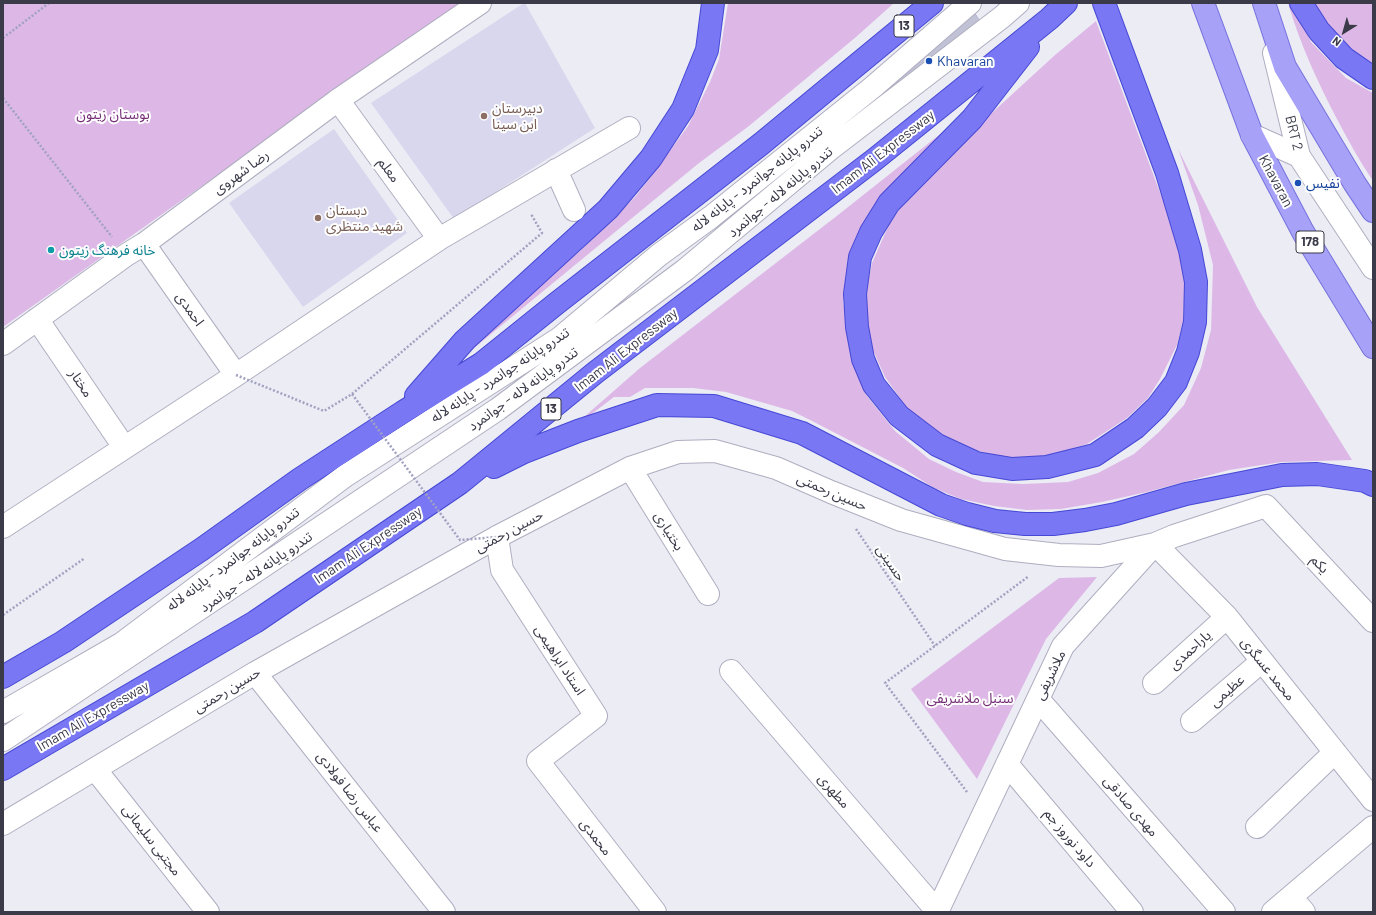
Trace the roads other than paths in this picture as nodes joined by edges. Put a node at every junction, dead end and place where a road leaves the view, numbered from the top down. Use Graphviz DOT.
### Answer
graph roads {
  1 [pos="480,3"];
  2 [pos="713,3"];
  3 [pos="932,3"];
  4 [pos="970,3"];
  5 [pos="1018,3"];
  6 [pos="1066,3"];
  7 [pos="1104,3"];
  8 [pos="1263,3"];
  9 [pos="1300,3"];
  10 [pos="1206,12"];
  11 [pos="1049,19"];
  12 [pos="1373,78"];
  13 [pos="338,100"];
  14 [pos="629,128"];
  15 [pos="1252,135"];
  16 [pos="1299,156"];
  17 [pos="556,170"];
  18 [pos="574,210"];
  19 [pos="1373,211"];
  20 [pos="439,239"];
  21 [pos="135,249"];
  22 [pos="1373,268"];
  23 [pos="37,319"];
  24 [pos="3,344"];
  25 [pos="1373,347"];
  26 [pos="245,380"];
  27 [pos="403,412"];
  28 [pos="124,447"];
  29 [pos="630,468"];
  30 [pos="460,483"];
  31 [pos="1373,485"];
  32 [pos="1266,506"];
  33 [pos="3,528"];
  34 [pos="497,537"];
  35 [pos="1155,544"];
  36 [pos="708,594"];
  37 [pos="1227,617"];
  38 [pos="1373,621"];
  39 [pos="1262,661"];
  40 [pos="731,671"];
  41 [pos="255,672"];
  42 [pos="3,677"];
  43 [pos="1154,683"];
  44 [pos="1038,699"];
  45 [pos="3,712"];
  46 [pos="1192,721"];
  47 [pos="3,740"];
  48 [pos="1335,752"];
  49 [pos="538,761"];
  50 [pos="1007,764"];
  51 [pos="3,769"];
  52 [pos="95,769"];
  53 [pos="1373,800"];
  54 [pos="3,824"];
  55 [pos="1257,827"];
  56 [pos="1373,827"];
  57 [pos="1298,904"];
  58 [pos="208,912"];
  59 [pos="444,912"];
  60 [pos="655,912"];
  61 [pos="937,912"];
  62 [pos="1132,912"];
  63 [pos="1224,912"];
  64 [pos="1273,912"];
  1 -- 13 [label="street, رضا شهروی"];
  2 -- 27 [label="highway"];
  3 -- 27 [label="highway, 13"];
  4 -- 45 [label="street, تندرو پایانه جوانمرد - پایانه لاله"];
  5 -- 47 [label="street, تندرو پایانه لاله - جوانمرد"];
  6 -- 11 [label="highway, Imam Ali Expressway / 13"];
  7 -- 11 [label="highway"];
  8 -- 16 [label="street, BRT 2"];
  8 -- 19 [label="main road"];
  9 -- 12 [label="highway"];
  10 -- 15 [label="main road, Khavaran / 178"];
  11 -- 30 [label="highway, Imam Ali Expressway / 13"];
  13 -- 20 [label="street, معلم"];
  13 -- 21 [label="street, رضا شهروی"];
  14 -- 17 [label="street"];
  15 -- 16 [label="street"];
  15 -- 25 [label="main road, Khavaran / 178"];
  16 -- 22 [label="street, BRT 2"];
  17 -- 18 [label="street"];
  17 -- 20 [label="street"];
  20 -- 26 [label="street"];
  21 -- 23 [label="street, رضا شهروی"];
  21 -- 26 [label="street, احمدی"];
  23 -- 24 [label="street, رضا شهروی"];
  23 -- 28 [label="street, مختار"];
  26 -- 28 [label="street"];
  27 -- 42 [label="highway, 13"];
  28 -- 33 [label="street"];
  29 -- 34 [label="street, حسین رحمتی"];
  29 -- 35 [label="street, حسین رحمتی"];
  29 -- 36 [label="street, بختیاری"];
  30 -- 31 [label="highway"];
  30 -- 51 [label="highway, Imam Ali Expressway / 13"];
  32 -- 35 [label="street, ملاشریفی"];
  32 -- 38 [label="street, یکم"];
  34 -- 41 [label="street, حسین رحمتی"];
  34 -- 49 [label="street, استاد ابراهیمی"];
  35 -- 37 [label="street, محمد عسگری"];
  35 -- 44 [label="street, ملاشریفی"];
  37 -- 39 [label="street, محمد عسگری"];
  37 -- 43 [label="street, یاراحمدی"];
  39 -- 46 [label="street, عظیمی"];
  39 -- 48 [label="street, محمد عسگری"];
  40 -- 61 [label="street, مطهری"];
  41 -- 52 [label="street, حسین رحمتی"];
  41 -- 59 [label="street, عباس رضا فولادی"];
  44 -- 50 [label="street, ملاشریفی"];
  44 -- 63 [label="street, مهدی صادقی"];
  48 -- 53 [label="street, محمد عسگری"];
  48 -- 55 [label="street"];
  49 -- 60 [label="street, محمدی"];
  50 -- 61 [label="street, ملاشریفی"];
  50 -- 62 [label="street, داود نوروز جم"];
  52 -- 54 [label="street, حسین رحمتی"];
  52 -- 58 [label="street, مجتبی سلیمانی"];
  56 -- 57 [label="street"];
  57 -- 64 [label="street"];
}
